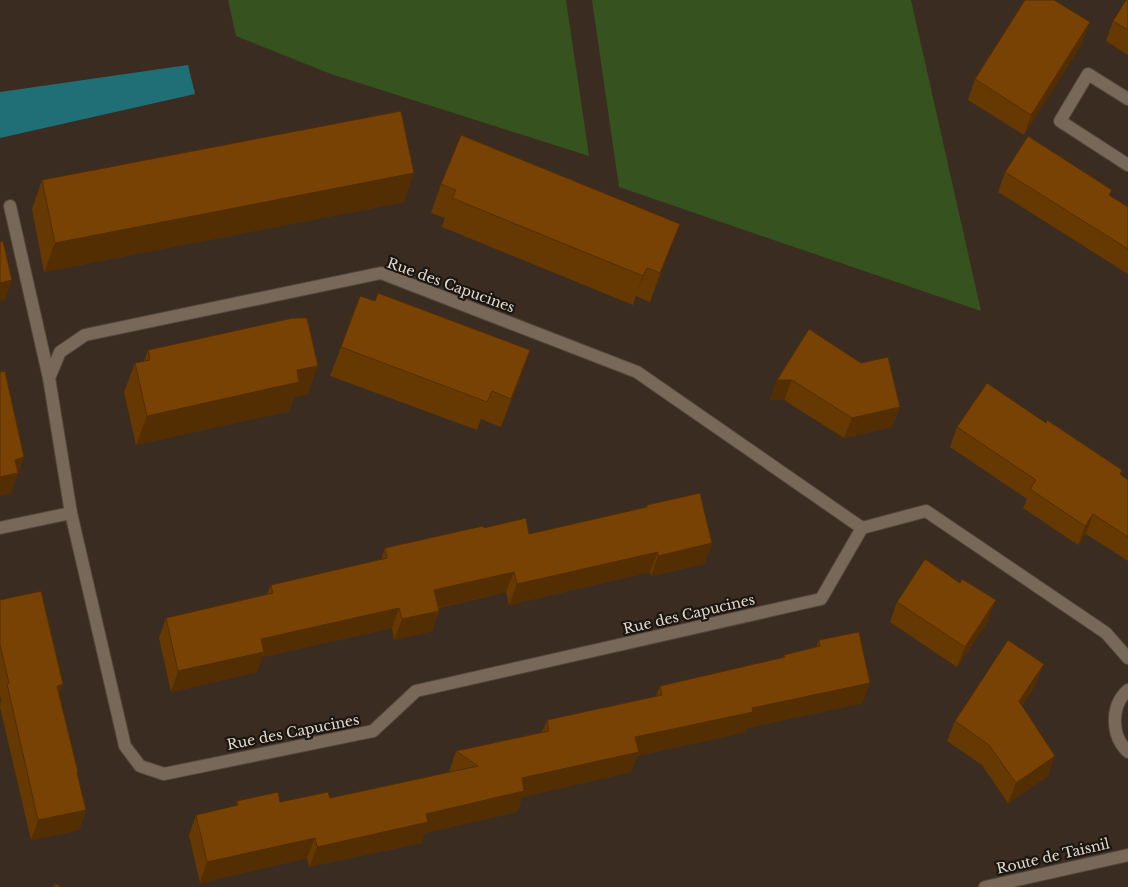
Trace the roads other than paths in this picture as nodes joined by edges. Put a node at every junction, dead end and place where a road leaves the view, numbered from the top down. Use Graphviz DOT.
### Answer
graph roads {
  1 [pos="1128,99"];
  2 [pos="1128,165"];
  3 [pos="10,206"];
  4 [pos="49,378"];
  5 [pos="71,514"];
  6 [pos="0,528"];
  7 [pos="862,528"];
  8 [pos="1128,658"];
  9 [pos="1128,690"];
  10 [pos="1128,752"];
  11 [pos="1128,855"];
  12 [pos="986,887"];
  1 -- 2 [label="street"];
  3 -- 4 [label="street"];
  4 -- 5 [label="street, Rue des Capucines"];
  4 -- 7 [label="street, Rue des Capucines"];
  5 -- 6 [label="street"];
  5 -- 7 [label="street, Rue des Capucines"];
  7 -- 8 [label="street"];
  9 -- 10 [label="street"];
  11 -- 12 [label="street, Route de Taisnil"];
}
